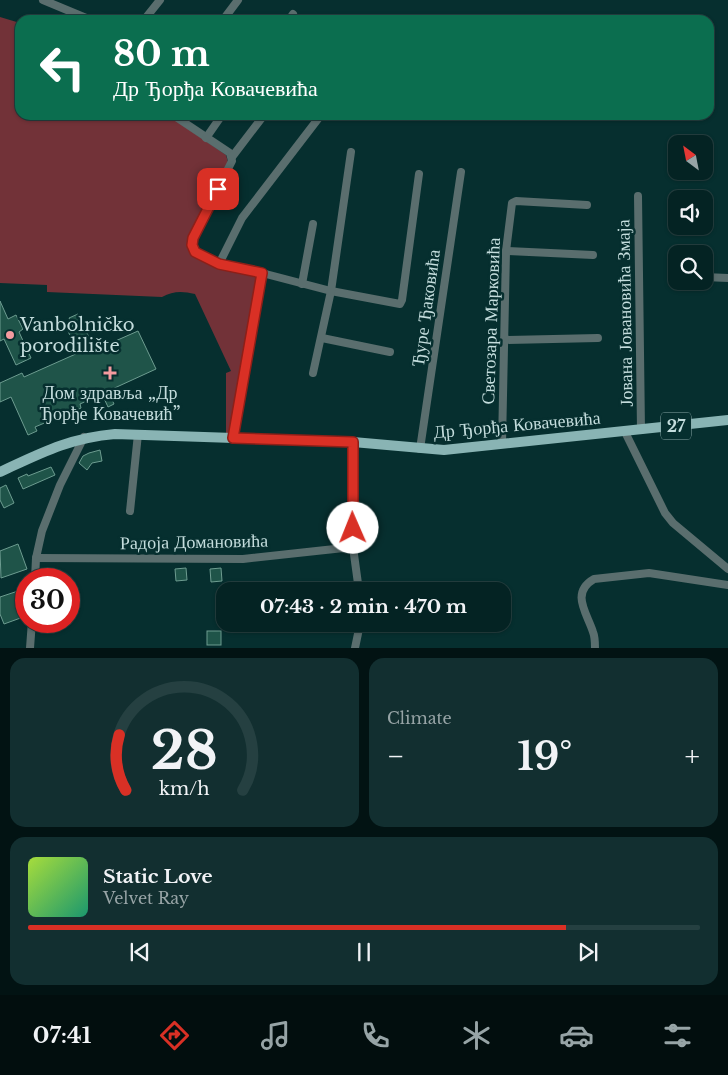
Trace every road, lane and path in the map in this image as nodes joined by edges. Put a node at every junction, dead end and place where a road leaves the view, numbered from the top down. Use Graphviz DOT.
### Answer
graph roads {
  1 [pos="43,0"];
  2 [pos="160,0"];
  3 [pos="238,0"];
  4 [pos="79,15"];
  5 [pos="148,15"];
  6 [pos="227,15"];
  7 [pos="180,120"];
  8 [pos="219,120"];
  9 [pos="260,120"];
  10 [pos="316,120"];
  11 [pos="206,138"];
  12 [pos="351,152"];
  13 [pos="232,157"];
  14 [pos="461,172"];
  15 [pos="419,174"];
  16 [pos="638,196"];
  17 [pos="587,205"];
  18 [pos="313,224"];
  19 [pos="506,251"];
  20 [pos="593,255"];
  21 [pos="219,264"];
  22 [pos="262,273"];
  23 [pos="713,277"];
  24 [pos="728,278"];
  25 [pos="302,284"];
  26 [pos="331,291"];
  27 [pos="322,338"];
  28 [pos="598,338"];
  29 [pos="504,340"];
  30 [pos="390,352"];
  31 [pos="313,373"];
  32 [pos="728,420"];
  33 [pos="642,430"];
  34 [pos="625,432"];
  35 [pos="138,434"];
  36 [pos="84,438"];
  37 [pos="233,438"];
  38 [pos="353,442"];
  39 [pos="502,444"];
  40 [pos="420,449"];
  41 [pos="0,472"];
  42 [pos="130,511"];
  43 [pos="353,547"];
  44 [pos="36,558"];
  45 [pos="727,566"];
  46 [pos="36,568"];
  47 [pos="357,582"];
  48 [pos="728,585"];
  49 [pos="358,632"];
  50 [pos="31,633"];
  51 [pos="30,648"];
  52 [pos="355,648"];
  53 [pos="595,648"];
  1 -- 4 [label="street"];
  2 -- 5 [label="street"];
  3 -- 6 [label="street"];
  7 -- 11 [label="street"];
  8 -- 11 [label="street"];
  9 -- 13 [label="street"];
  10 -- 21 [label="street"];
  11 -- 13 [label="street"];
  12 -- 26 [label="street"];
  13 -- 21 [label="street"];
  14 -- 40 [label="street, Ђуре Ђаковића"];
  15 -- 26 [label="street"];
  16 -- 33 [label="street, Јована Јовановића Змаја"];
  17 -- 19 [label="street, Светозара Марковића"];
  18 -- 25 [label="street"];
  19 -- 20 [label="street"];
  19 -- 29 [label="street, Светозара Марковића"];
  21 -- 22 [label="street"];
  22 -- 25 [label="street"];
  22 -- 37 [label="street"];
  23 -- 24 [label="street"];
  25 -- 26 [label="street"];
  26 -- 27 [label="street"];
  27 -- 30 [label="street"];
  27 -- 31 [label="street"];
  28 -- 29 [label="street"];
  29 -- 39 [label="street, Светозара Марковића"];
  32 -- 33 [label="main road, 27"];
  33 -- 34 [label="main road, 27"];
  34 -- 39 [label="main road, Др Ђорђа Ковачевића / 27"];
  34 -- 45 [label="street"];
  35 -- 36 [label="main road, Др Ђорђа Ковачевића / 27"];
  35 -- 37 [label="main road, Др Ђорђа Ковачевића / 27"];
  35 -- 42 [label="street"];
  36 -- 41 [label="main road, Др Ђорђа Ковачевића / 27"];
  36 -- 44 [label="street"];
  37 -- 38 [label="main road, Др Ђорђа Ковачевића / 27"];
  38 -- 40 [label="main road, Др Ђорђа Ковачевића / 27"];
  38 -- 43 [label="street"];
  39 -- 40 [label="main road, Др Ђорђа Ковачевића / 27"];
  43 -- 44 [label="street, Радоја Домановића"];
  43 -- 47 [label="street"];
  44 -- 46 [label="street"];
  48 -- 53 [label="street"];
  49 -- 52 [label="street"];
  50 -- 51 [label="street"];
}
